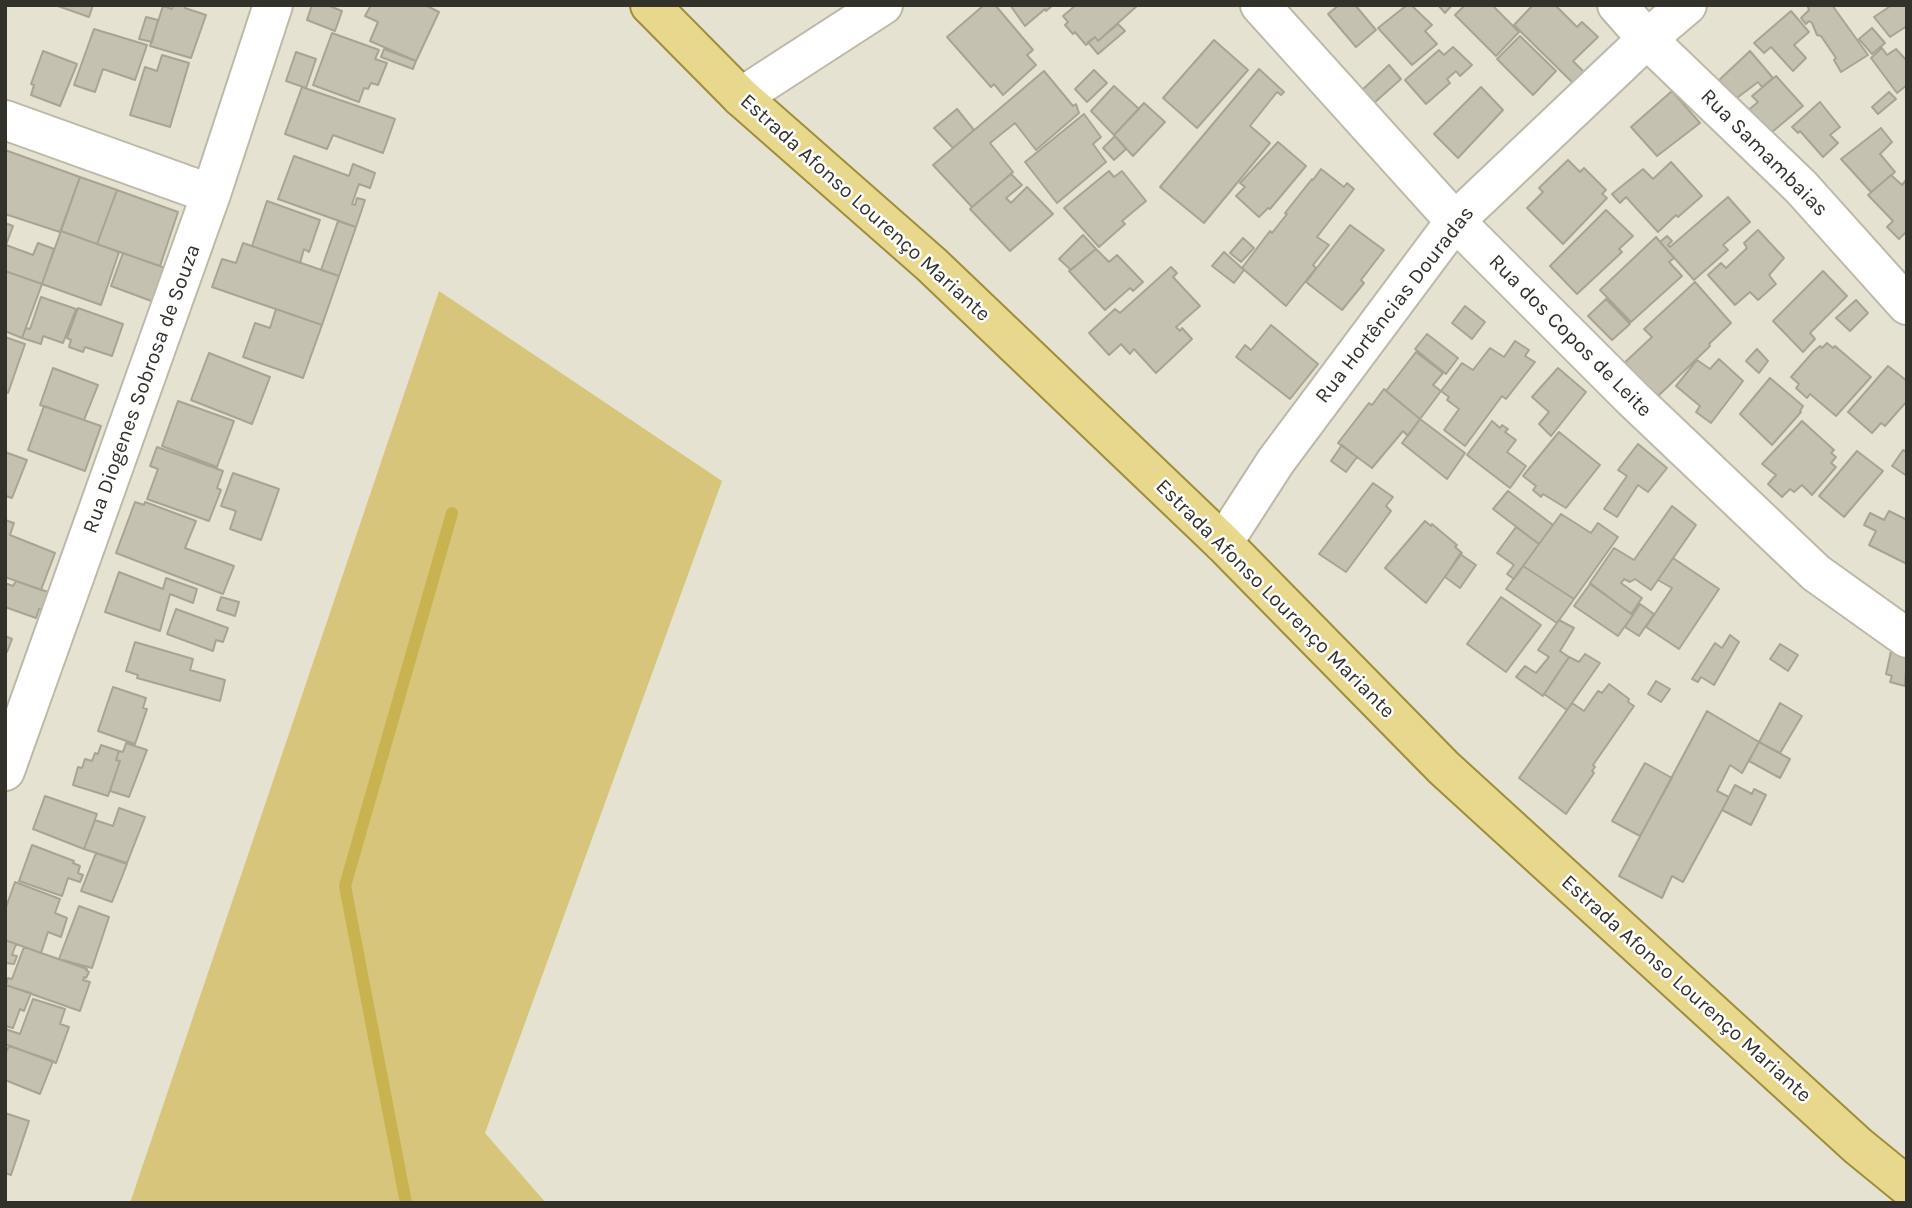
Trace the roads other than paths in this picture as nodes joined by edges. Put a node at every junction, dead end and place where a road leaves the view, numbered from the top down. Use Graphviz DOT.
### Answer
graph roads {
  1 [pos="273,5"];
  2 [pos="650,5"];
  3 [pos="883,5"];
  4 [pos="1260,5"];
  5 [pos="1617,5"];
  6 [pos="1687,5"];
  7 [pos="1647,39"];
  8 [pos="741,97"];
  9 [pos="5,120"];
  10 [pos="211,194"];
  11 [pos="1455,221"];
  12 [pos="1907,305"];
  13 [pos="1223,543"];
  14 [pos="1907,638"];
  15 [pos="5,771"];
  16 [pos="1907,1186"];
  1 -- 10 [label="street, Rua Diogenes Sobrosa de Souza"];
  2 -- 8 [label="main road, Estrada Afonso Lourenço Mariante"];
  3 -- 8 [label="street"];
  4 -- 11 [label="street, Rua dos Copos de Leite"];
  5 -- 7 [label="street, Rua Samambaias"];
  6 -- 7 [label="street, Rua Hortências Douradas"];
  7 -- 11 [label="street, Rua Hortências Douradas"];
  7 -- 12 [label="street, Rua Samambaias"];
  8 -- 13 [label="main road, Estrada Afonso Lourenço Mariante"];
  9 -- 10 [label="street"];
  10 -- 15 [label="street, Rua Diogenes Sobrosa de Souza"];
  11 -- 13 [label="street, Rua Hortências Douradas"];
  11 -- 14 [label="street, Rua dos Copos de Leite"];
  13 -- 16 [label="main road, Estrada Afonso Lourenço Mariante"];
}
